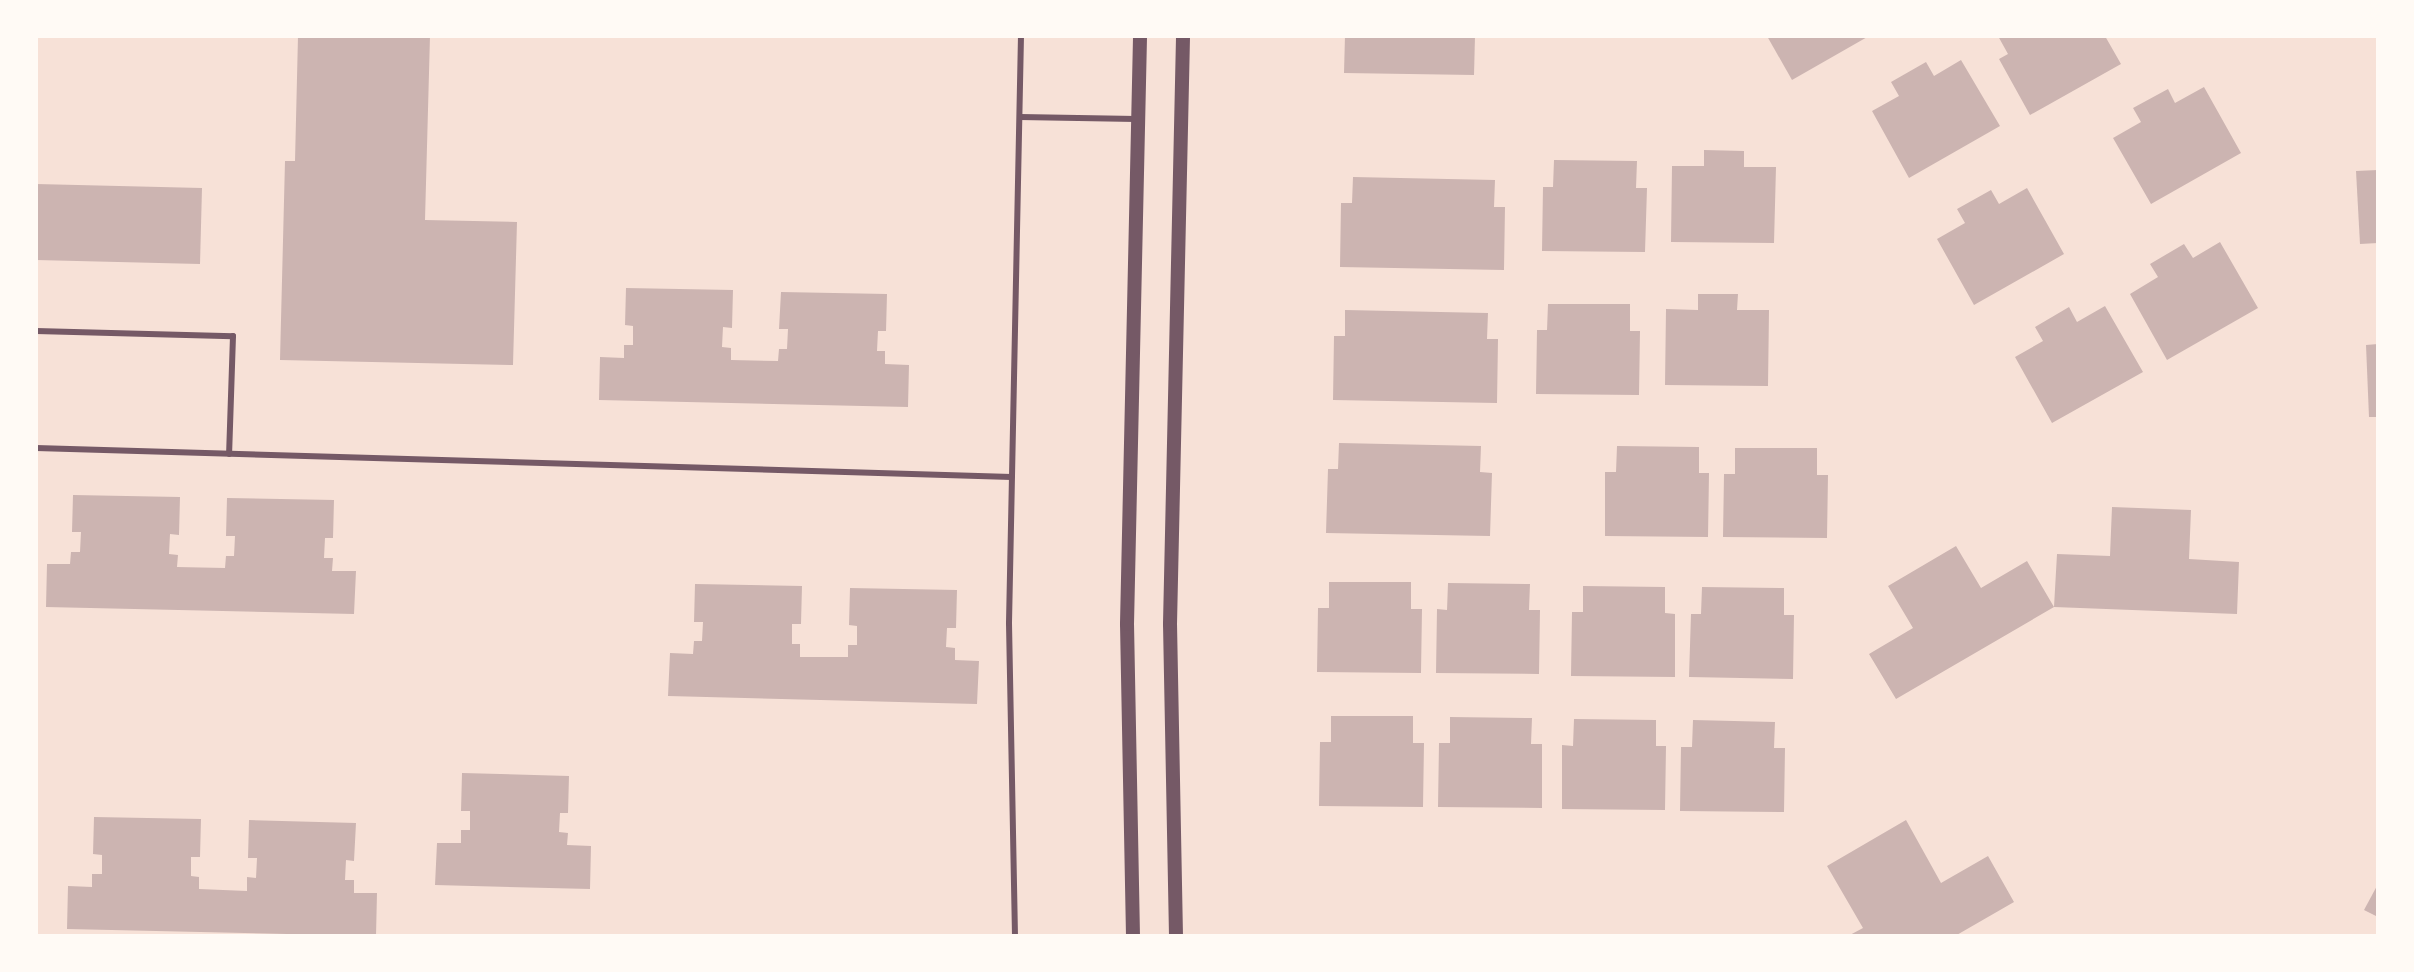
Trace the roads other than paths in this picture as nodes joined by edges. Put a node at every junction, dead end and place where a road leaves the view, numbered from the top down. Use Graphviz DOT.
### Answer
graph roads {
  1 [pos="1021,36"];
  2 [pos="1140,36"];
  3 [pos="1183,36"];
  4 [pos="1020,117"];
  5 [pos="1138,119"];
  6 [pos="36,331"];
  7 [pos="36,448"];
  8 [pos="229,454"];
  9 [pos="1012,477"];
  10 [pos="1015,936"];
  11 [pos="1133,936"];
  12 [pos="1176,936"];
  1 -- 4 [label="lane"];
  2 -- 5 [label="street"];
  3 -- 12 [label="street"];
  4 -- 5 [label="lane"];
  4 -- 9 [label="lane"];
  5 -- 11 [label="street"];
  6 -- 8 [label="lane"];
  7 -- 8 [label="lane"];
  8 -- 9 [label="lane"];
  9 -- 10 [label="lane"];
}
